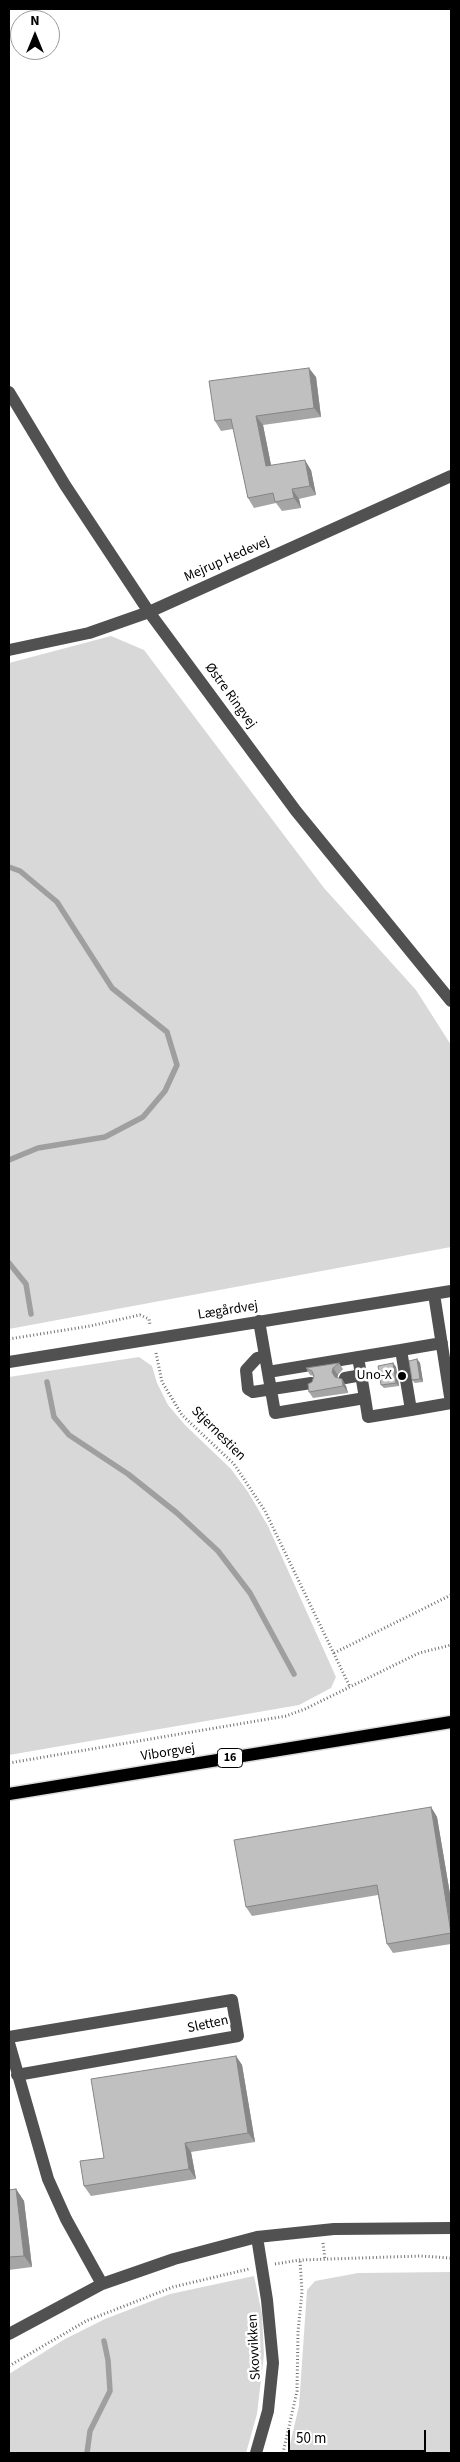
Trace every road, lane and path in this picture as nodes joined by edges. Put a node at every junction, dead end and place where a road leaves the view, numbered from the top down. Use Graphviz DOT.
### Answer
graph roads {
  1 [pos="9,392"];
  2 [pos="451,476"];
  3 [pos="149,612"];
  4 [pos="9,650"];
  5 [pos="451,1001"];
  6 [pos="451,1291"];
  7 [pos="434,1294"];
  8 [pos="259,1321"];
  9 [pos="154,1338"];
  10 [pos="9,1339"];
  11 [pos="442,1343"];
  12 [pos="401,1350"];
  13 [pos="265,1356"];
  14 [pos="358,1357"];
  15 [pos="9,1362"];
  16 [pos="268,1372"];
  17 [pos="362,1374"];
  18 [pos="345,1378"];
  19 [pos="311,1383"];
  20 [pos="270,1389"];
  21 [pos="365,1398"];
  22 [pos="451,1403"];
  23 [pos="411,1410"];
  24 [pos="451,1595"];
  25 [pos="451,1645"];
  26 [pos="334,1653"];
  27 [pos="350,1687"];
  28 [pos="451,1722"];
  29 [pos="9,1763"];
  30 [pos="9,1794"];
  31 [pos="9,2036"];
  32 [pos="9,2043"];
  33 [pos="17,2076"];
  34 [pos="451,2228"];
  35 [pos="258,2237"];
  36 [pos="451,2258"];
  37 [pos="300,2260"];
  38 [pos="262,2266"];
  39 [pos="102,2284"];
  40 [pos="9,2334"];
  41 [pos="9,2366"];
  42 [pos="256,2453"];
  43 [pos="283,2453"];
  1 -- 3 [label="street, Østre Ringvej"];
  2 -- 3 [label="street, Mejrup Hedevej"];
  3 -- 4 [label="street, Mejrup Hedevej"];
  3 -- 5 [label="street, Østre Ringvej"];
  6 -- 7 [label="street, Lægårdvej"];
  7 -- 8 [label="street, Lægårdvej"];
  7 -- 11 [label="street"];
  8 -- 9 [label="street, Lægårdvej"];
  8 -- 13 [label="street"];
  9 -- 10 [label="path, Stjernestien"];
  9 -- 15 [label="street, Lægårdvej"];
  9 -- 26 [label="path, Stjernestien"];
  11 -- 12 [label="street"];
  11 -- 22 [label="street"];
  12 -- 14 [label="street"];
  12 -- 23 [label="street"];
  13 -- 16 [label="street"];
  13 -- 20 [label="street"];
  14 -- 16 [label="street"];
  14 -- 17 [label="street"];
  16 -- 20 [label="street"];
  17 -- 18 [label="street"];
  17 -- 21 [label="street"];
  19 -- 20 [label="street"];
  20 -- 21 [label="street"];
  21 -- 23 [label="street"];
  22 -- 23 [label="street"];
  24 -- 26 [label="path"];
  25 -- 27 [label="path"];
  26 -- 27 [label="path, Stjernestien"];
  27 -- 29 [label="path"];
  28 -- 30 [label="main road, Viborgvej / 16"];
  31 -- 33 [label="street, Sletten"];
  32 -- 33 [label="street"];
  33 -- 39 [label="street"];
  34 -- 35 [label="street"];
  35 -- 38 [label="street, Skovvikken"];
  35 -- 39 [label="street"];
  36 -- 37 [label="path"];
  37 -- 38 [label="path"];
  37 -- 43 [label="path"];
  38 -- 41 [label="path"];
  38 -- 42 [label="street, Skovvikken"];
  39 -- 40 [label="street"];
}
